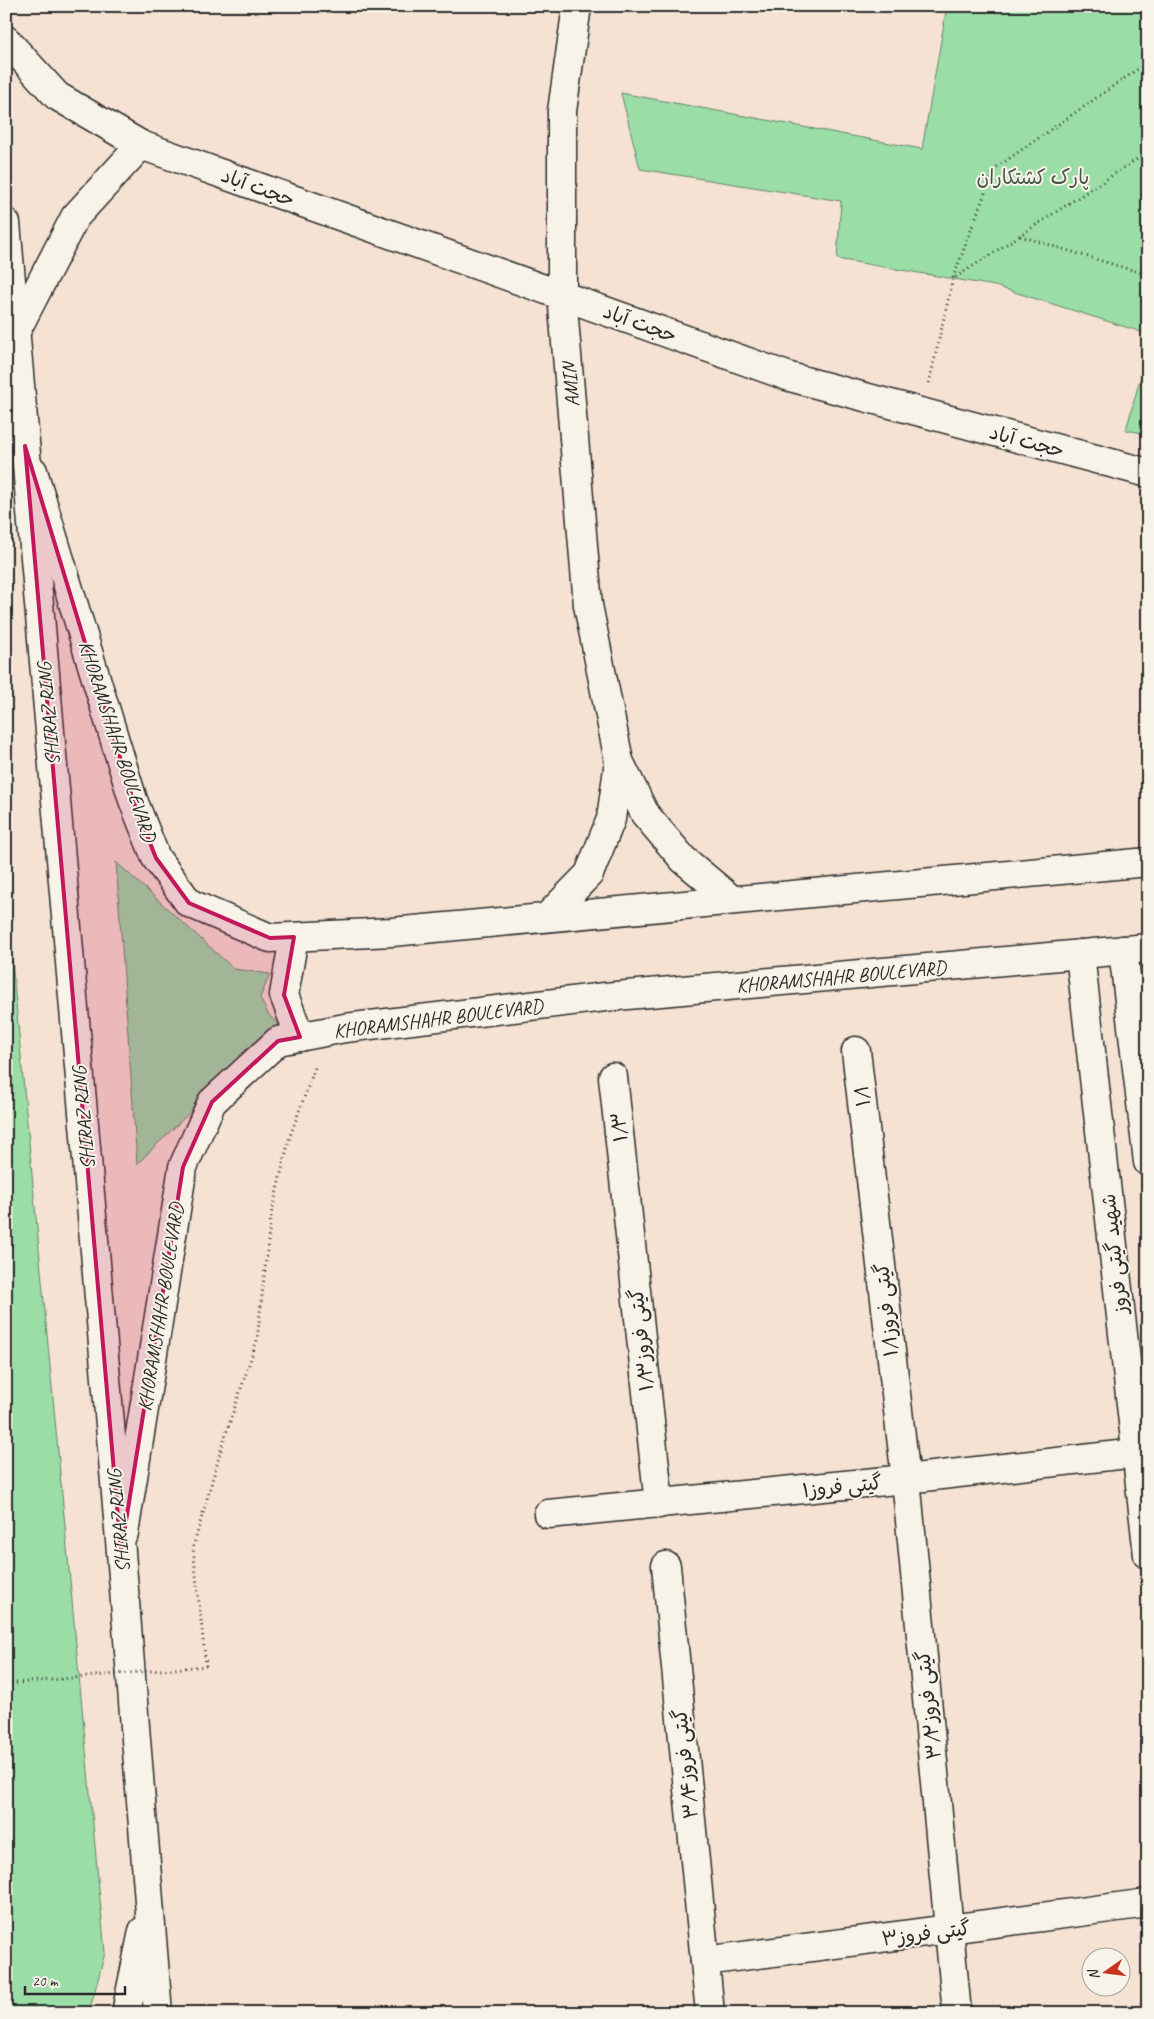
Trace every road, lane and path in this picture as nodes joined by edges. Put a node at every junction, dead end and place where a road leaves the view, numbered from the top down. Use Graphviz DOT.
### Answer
graph roads {
  1 [pos="577,6"];
  2 [pos="6,40"];
  3 [pos="1148,62"];
  4 [pos="141,145"];
  5 [pos="1148,152"];
  6 [pos="6,223"];
  7 [pos="1019,236"];
  8 [pos="1148,275"];
  9 [pos="953,279"];
  10 [pos="562,295"];
  11 [pos="16,331"];
  12 [pos="922,413"];
  13 [pos="25,446"];
  14 [pos="1148,473"];
  15 [pos="619,761"];
  16 [pos="1148,862"];
  17 [pos="732,900"];
  18 [pos="546,917"];
  19 [pos="294,937"];
  20 [pos="1136,949"];
  21 [pos="1080,954"];
  22 [pos="328,1031"];
  23 [pos="300,1037"];
  24 [pos="856,1051"];
  25 [pos="613,1077"];
  26 [pos="867,1140"];
  27 [pos="1148,1162"];
  28 [pos="624,1176"];
  29 [pos="1136,1453"];
  30 [pos="906,1479"];
  31 [pos="659,1504"];
  32 [pos="548,1514"];
  33 [pos="121,1552"];
  34 [pos="1148,1555"];
  35 [pos="666,1566"];
  36 [pos="6,1684"];
  37 [pos="149,1903"];
  38 [pos="1148,1903"];
  39 [pos="950,1930"];
  40 [pos="705,1961"];
  41 [pos="126,2013"];
  42 [pos="158,2013"];
  43 [pos="710,2013"];
  44 [pos="958,2013"];
  1 -- 10 [label="main road, AMIN"];
  2 -- 4 [label="main road, حجت آباد"];
  3 -- 9 [label="path"];
  4 -- 10 [label="main road, حجت آباد"];
  4 -- 11 [label="main road"];
  5 -- 7 [label="path"];
  6 -- 11 [label="main road, SHIRAZ RING"];
  7 -- 8 [label="path"];
  7 -- 9 [label="path"];
  9 -- 12 [label="path"];
  10 -- 12 [label="main road, حجت آباد"];
  10 -- 15 [label="main road, AMIN"];
  11 -- 13 [label="main road, SHIRAZ RING"];
  12 -- 14 [label="main road, حجت آباد"];
  13 -- 19 [label="main road, KHORAMSHAHR BOULEVARD"];
  13 -- 33 [label="main road, SHIRAZ RING"];
  15 -- 17 [label="main road"];
  15 -- 18 [label="main road"];
  16 -- 17 [label="main road, KHORAMSHAHR BOULEVARD"];
  17 -- 18 [label="main road, KHORAMSHAHR BOULEVARD"];
  18 -- 19 [label="main road, KHORAMSHAHR BOULEVARD"];
  19 -- 23 [label="main road"];
  20 -- 21 [label="main road, KHORAMSHAHR BOULEVARD"];
  20 -- 27 [label="main road"];
  21 -- 22 [label="main road, KHORAMSHAHR BOULEVARD"];
  21 -- 29 [label="main road, شهید گیتی فروز"];
  22 -- 23 [label="main road, KHORAMSHAHR BOULEVARD"];
  22 -- 36 [label="path, bridge"];
  23 -- 33 [label="main road, KHORAMSHAHR BOULEVARD"];
  24 -- 26 [label="main road, ۱/۱"];
  25 -- 28 [label="main road, ۱/۳"];
  26 -- 30 [label="main road, ۱/۱گیتی فروز"];
  28 -- 31 [label="main road, ۱/۳گیتی فروز"];
  29 -- 30 [label="main road, ۱گیتی فروز"];
  29 -- 34 [label="main road, شهید گیتی فروز"];
  30 -- 31 [label="main road, ۱گیتی فروز"];
  30 -- 39 [label="main road, ۳/۲گیتی فروز"];
  31 -- 32 [label="main road, ۱گیتی فروز"];
  33 -- 37 [label="main road, SHIRAZ RING"];
  35 -- 40 [label="main road, ۳/۴گیتی فروز"];
  37 -- 41 [label="main road"];
  37 -- 42 [label="main road, SHIRAZ RING"];
  38 -- 39 [label="main road, ۳گیتی فروز"];
  39 -- 40 [label="main road, ۳گیتی فروز"];
  39 -- 44 [label="main road, ۳/۲گیتی فروز"];
  40 -- 43 [label="main road, ۳/۴گیتی فروز"];
}
